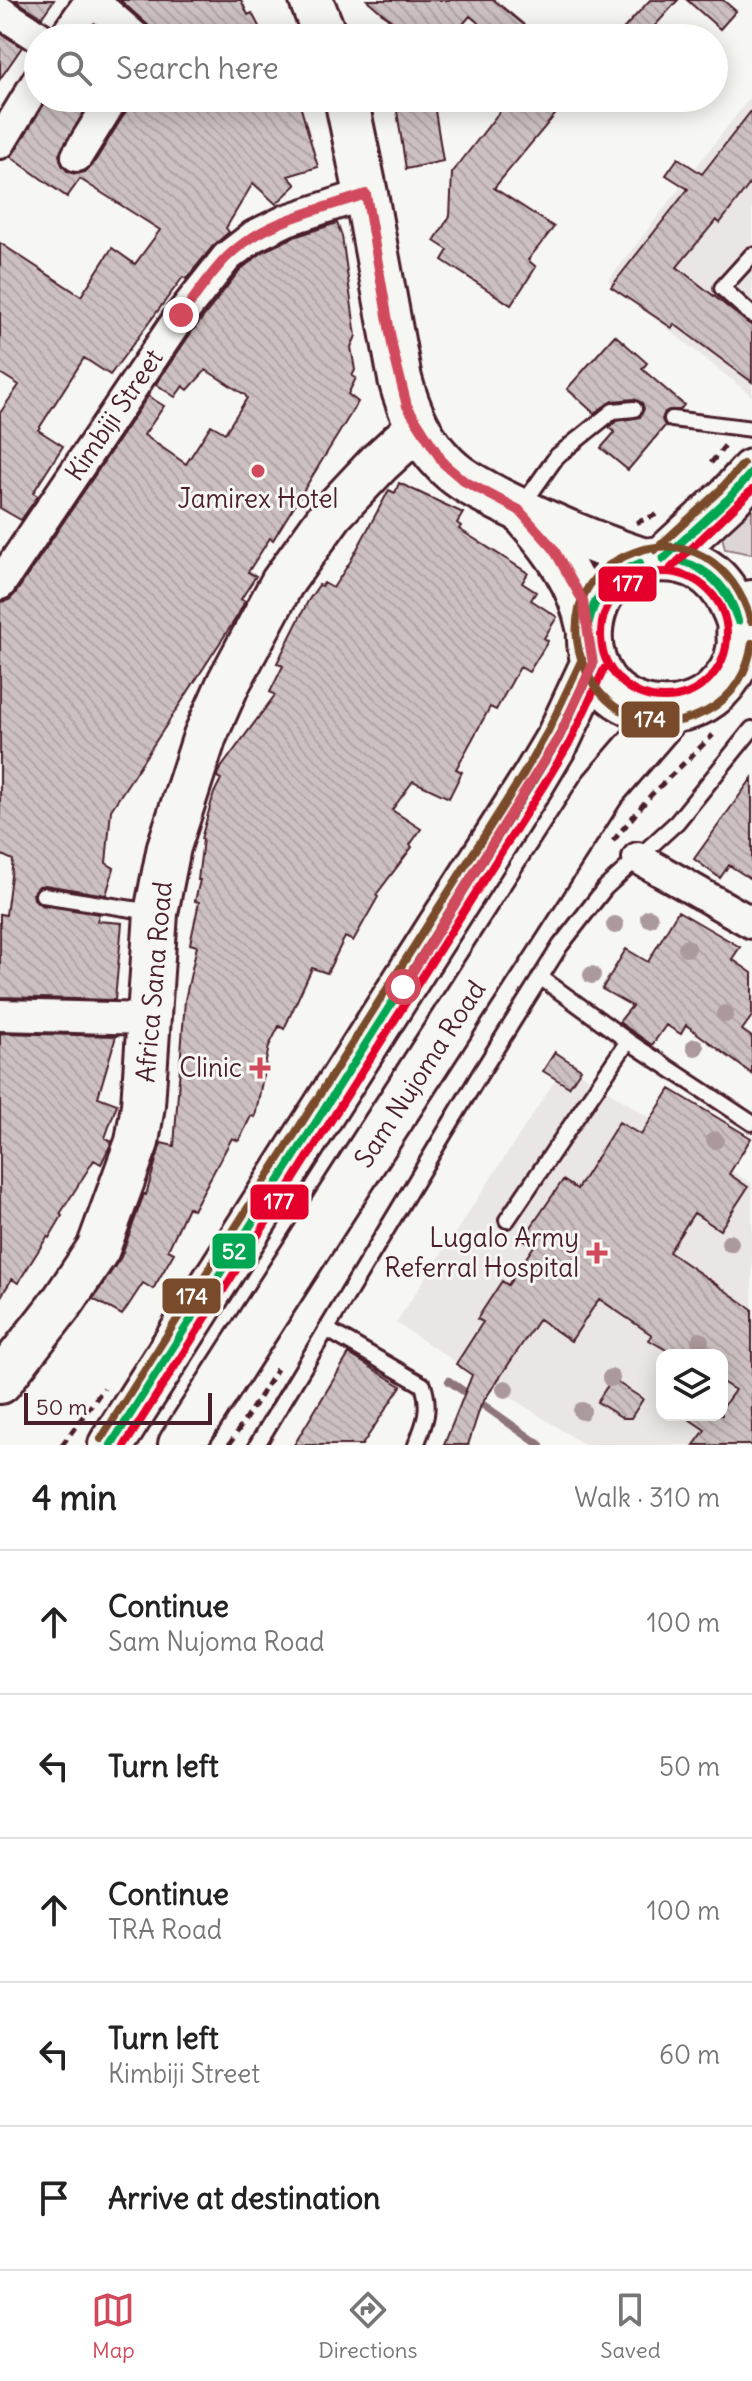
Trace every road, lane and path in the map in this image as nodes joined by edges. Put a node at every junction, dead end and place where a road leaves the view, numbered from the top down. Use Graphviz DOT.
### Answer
graph roads {
  1 [pos="91,0"];
  2 [pos="311,0"];
  3 [pos="0,12"];
  4 [pos="74,24"];
  5 [pos="119,24"];
  6 [pos="320,24"];
  7 [pos="24,27"];
  8 [pos="24,103"];
  9 [pos="104,112"];
  10 [pos="349,112"];
  11 [pos="0,143"];
  12 [pos="77,156"];
  13 [pos="366,194"];
  14 [pos="752,255"];
  15 [pos="752,315"];
  16 [pos="634,409"];
  17 [pos="672,419"];
  18 [pos="418,427"];
  19 [pos="752,429"];
  20 [pos="752,449"];
  21 [pos="741,485"];
  22 [pos="519,510"];
  23 [pos="655,560"];
  24 [pos="0,584"];
  25 [pos="746,614"];
  26 [pos="591,645"];
  27 [pos="670,711"];
  28 [pos="752,729"];
  29 [pos="638,858"];
  30 [pos="43,895"];
  31 [pos="156,913"];
  32 [pos="752,923"];
  33 [pos="540,977"];
  34 [pos="0,1015"];
  35 [pos="149,1019"];
  36 [pos="628,1041"];
  37 [pos="752,1123"];
  38 [pos="507,1220"];
  39 [pos="326,1329"];
  40 [pos="284,1358"];
  41 [pos="0,1382"];
  42 [pos="111,1445"];
  43 [pos="181,1445"];
  44 [pos="229,1445"];
  45 [pos="257,1445"];
  46 [pos="416,1445"];
  1 -- 4 [label="street"];
  1 -- 5 [label="street"];
  2 -- 6 [label="street"];
  3 -- 7 [label="street"];
  8 -- 11 [label="street"];
  9 -- 12 [label="street"];
  10 -- 13 [label="street"];
  13 -- 18 [label="street"];
  13 -- 24 [label="street, Kimbiji Street"];
  14 -- 15 [label="lane"];
  16 -- 22 [label="lane"];
  17 -- 19 [label="lane"];
  18 -- 22 [label="street"];
  18 -- 31 [label="street, Africa Sana Road"];
  20 -- 21 [label="lane"];
  21 -- 23 [label="main road"];
  22 -- 23 [label="street"];
  22 -- 26 [label="street"];
  23 -- 25 [label="main road"];
  23 -- 26 [label="main road"];
  25 -- 27 [label="main road"];
  26 -- 27 [label="main road"];
  26 -- 42 [label="main road"];
  27 -- 43 [label="main road, Sam Nujoma Road"];
  28 -- 29 [label="lane"];
  29 -- 32 [label="street"];
  29 -- 33 [label="lane"];
  30 -- 31 [label="lane"];
  31 -- 35 [label="street, Africa Sana Road"];
  33 -- 36 [label="lane"];
  33 -- 39 [label="lane"];
  34 -- 35 [label="street"];
  35 -- 41 [label="street, Africa Sana Road"];
  36 -- 37 [label="lane"];
  36 -- 38 [label="lane"];
  39 -- 45 [label="lane"];
  39 -- 46 [label="lane"];
  40 -- 44 [label="path"];
}
